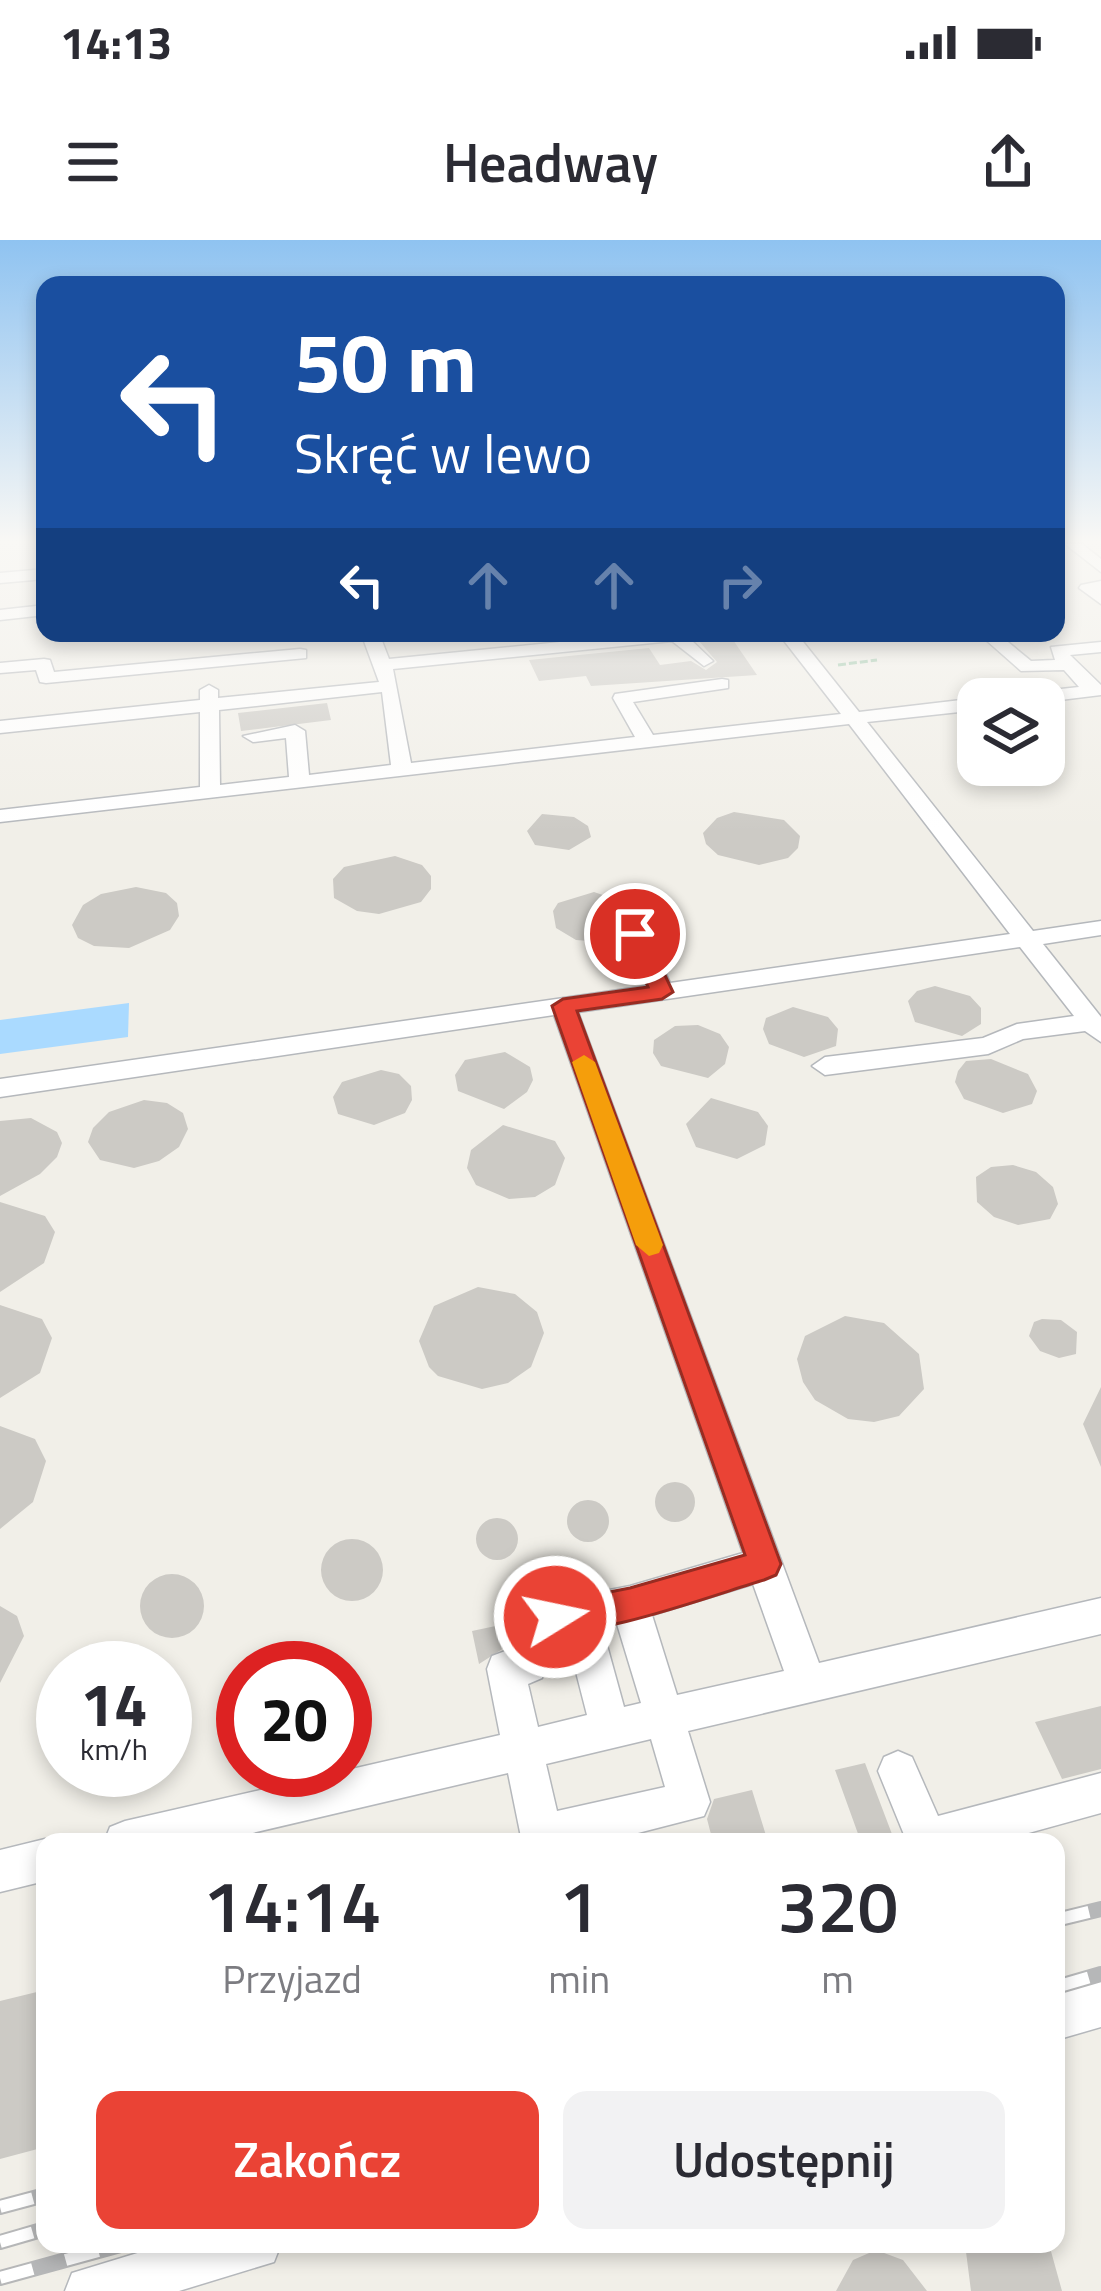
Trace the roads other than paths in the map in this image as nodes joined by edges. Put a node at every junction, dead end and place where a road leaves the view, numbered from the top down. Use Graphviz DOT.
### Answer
graph roads {
  1 [pos="373,642"];
  2 [pos="599,642"];
  3 [pos="683,642"];
  4 [pos="794,642"];
  5 [pos="998,642"];
  6 [pos="1046,642"];
  7 [pos="1101,647"];
  8 [pos="300,654"];
  9 [pos="1063,658"];
  10 [pos="704,661"];
  11 [pos="382,665"];
  12 [pos="0,668"];
  13 [pos="722,684"];
  14 [pos="390,686"];
  15 [pos="1096,691"];
  16 [pos="1065,694"];
  17 [pos="208,698"];
  18 [pos="957,706"];
  19 [pos="854,718"];
  20 [pos="0,727"];
  21 [pos="254,736"];
  22 [pos="647,742"];
  23 [pos="402,770"];
  24 [pos="300,782"];
  25 [pos="210,792"];
  26 [pos="0,816"];
  27 [pos="1101,928"];
  28 [pos="635,934"];
  29 [pos="1026,939"];
  30 [pos="662,992"];
  31 [pos="563,1006"];
  32 [pos="1096,1028"];
  33 [pos="824,1066"];
  34 [pos="0,1088"];
  35 [pos="764,1564"];
  36 [pos="630,1604"];
  37 [pos="579,1612"];
  38 [pos="1101,1616"];
  39 [pos="808,1685"];
  40 [pos="669,1717"];
  41 [pos="611,1730"];
  42 [pos="525,1750"];
  43 [pos="898,1771"];
  44 [pos="1101,1793"];
  45 [pos="164,1833"];
  46 [pos="541,1833"];
  47 [pos="563,1833"];
  48 [pos="924,1833"];
  49 [pos="953,1833"];
  50 [pos="36,1862"];
  51 [pos="0,1871"];
  52 [pos="1101,2004"];
  53 [pos="1065,2014"];
  54 [pos="224,2253"];
  55 [pos="90,2291"];
  1 -- 11 [label="lane"];
  2 -- 11 [label="lane"];
  3 -- 10 [label="lane"];
  4 -- 19 [label="lane"];
  5 -- 9 [label="lane"];
  6 -- 9 [label="lane"];
  7 -- 9 [label="lane"];
  8 -- 12 [label="lane"];
  9 -- 15 [label="lane"];
  11 -- 14 [label="lane"];
  13 -- 22 [label="lane"];
  14 -- 17 [label="lane"];
  14 -- 23 [label="lane"];
  15 -- 16 [label="lane"];
  17 -- 20 [label="lane"];
  17 -- 25 [label="lane"];
  18 -- 19 [label="lane"];
  19 -- 22 [label="lane"];
  19 -- 29 [label="lane"];
  21 -- 24 [label="lane"];
  22 -- 23 [label="lane"];
  23 -- 24 [label="lane"];
  24 -- 25 [label="lane"];
  25 -- 26 [label="lane"];
  27 -- 29 [label="lane"];
  28 -- 30 [label="lane"];
  29 -- 30 [label="lane"];
  29 -- 32 [label="lane"];
  30 -- 31 [label="lane"];
  31 -- 34 [label="lane"];
  31 -- 35 [label="lane"];
  32 -- 33 [label="lane"];
  35 -- 36 [label="lane"];
  35 -- 39 [label="lane"];
  36 -- 37 [label="lane"];
  36 -- 40 [label="lane"];
  37 -- 41 [label="lane"];
  37 -- 42 [label="lane"];
  38 -- 39 [label="lane"];
  39 -- 40 [label="lane"];
  40 -- 41 [label="lane"];
  40 -- 47 [label="lane"];
  41 -- 42 [label="lane"];
  42 -- 45 [label="lane"];
  42 -- 46 [label="lane"];
  43 -- 48 [label="lane"];
  44 -- 49 [label="lane"];
  50 -- 51 [label="lane"];
  52 -- 53 [label="lane"];
  54 -- 55 [label="lane"];
}
